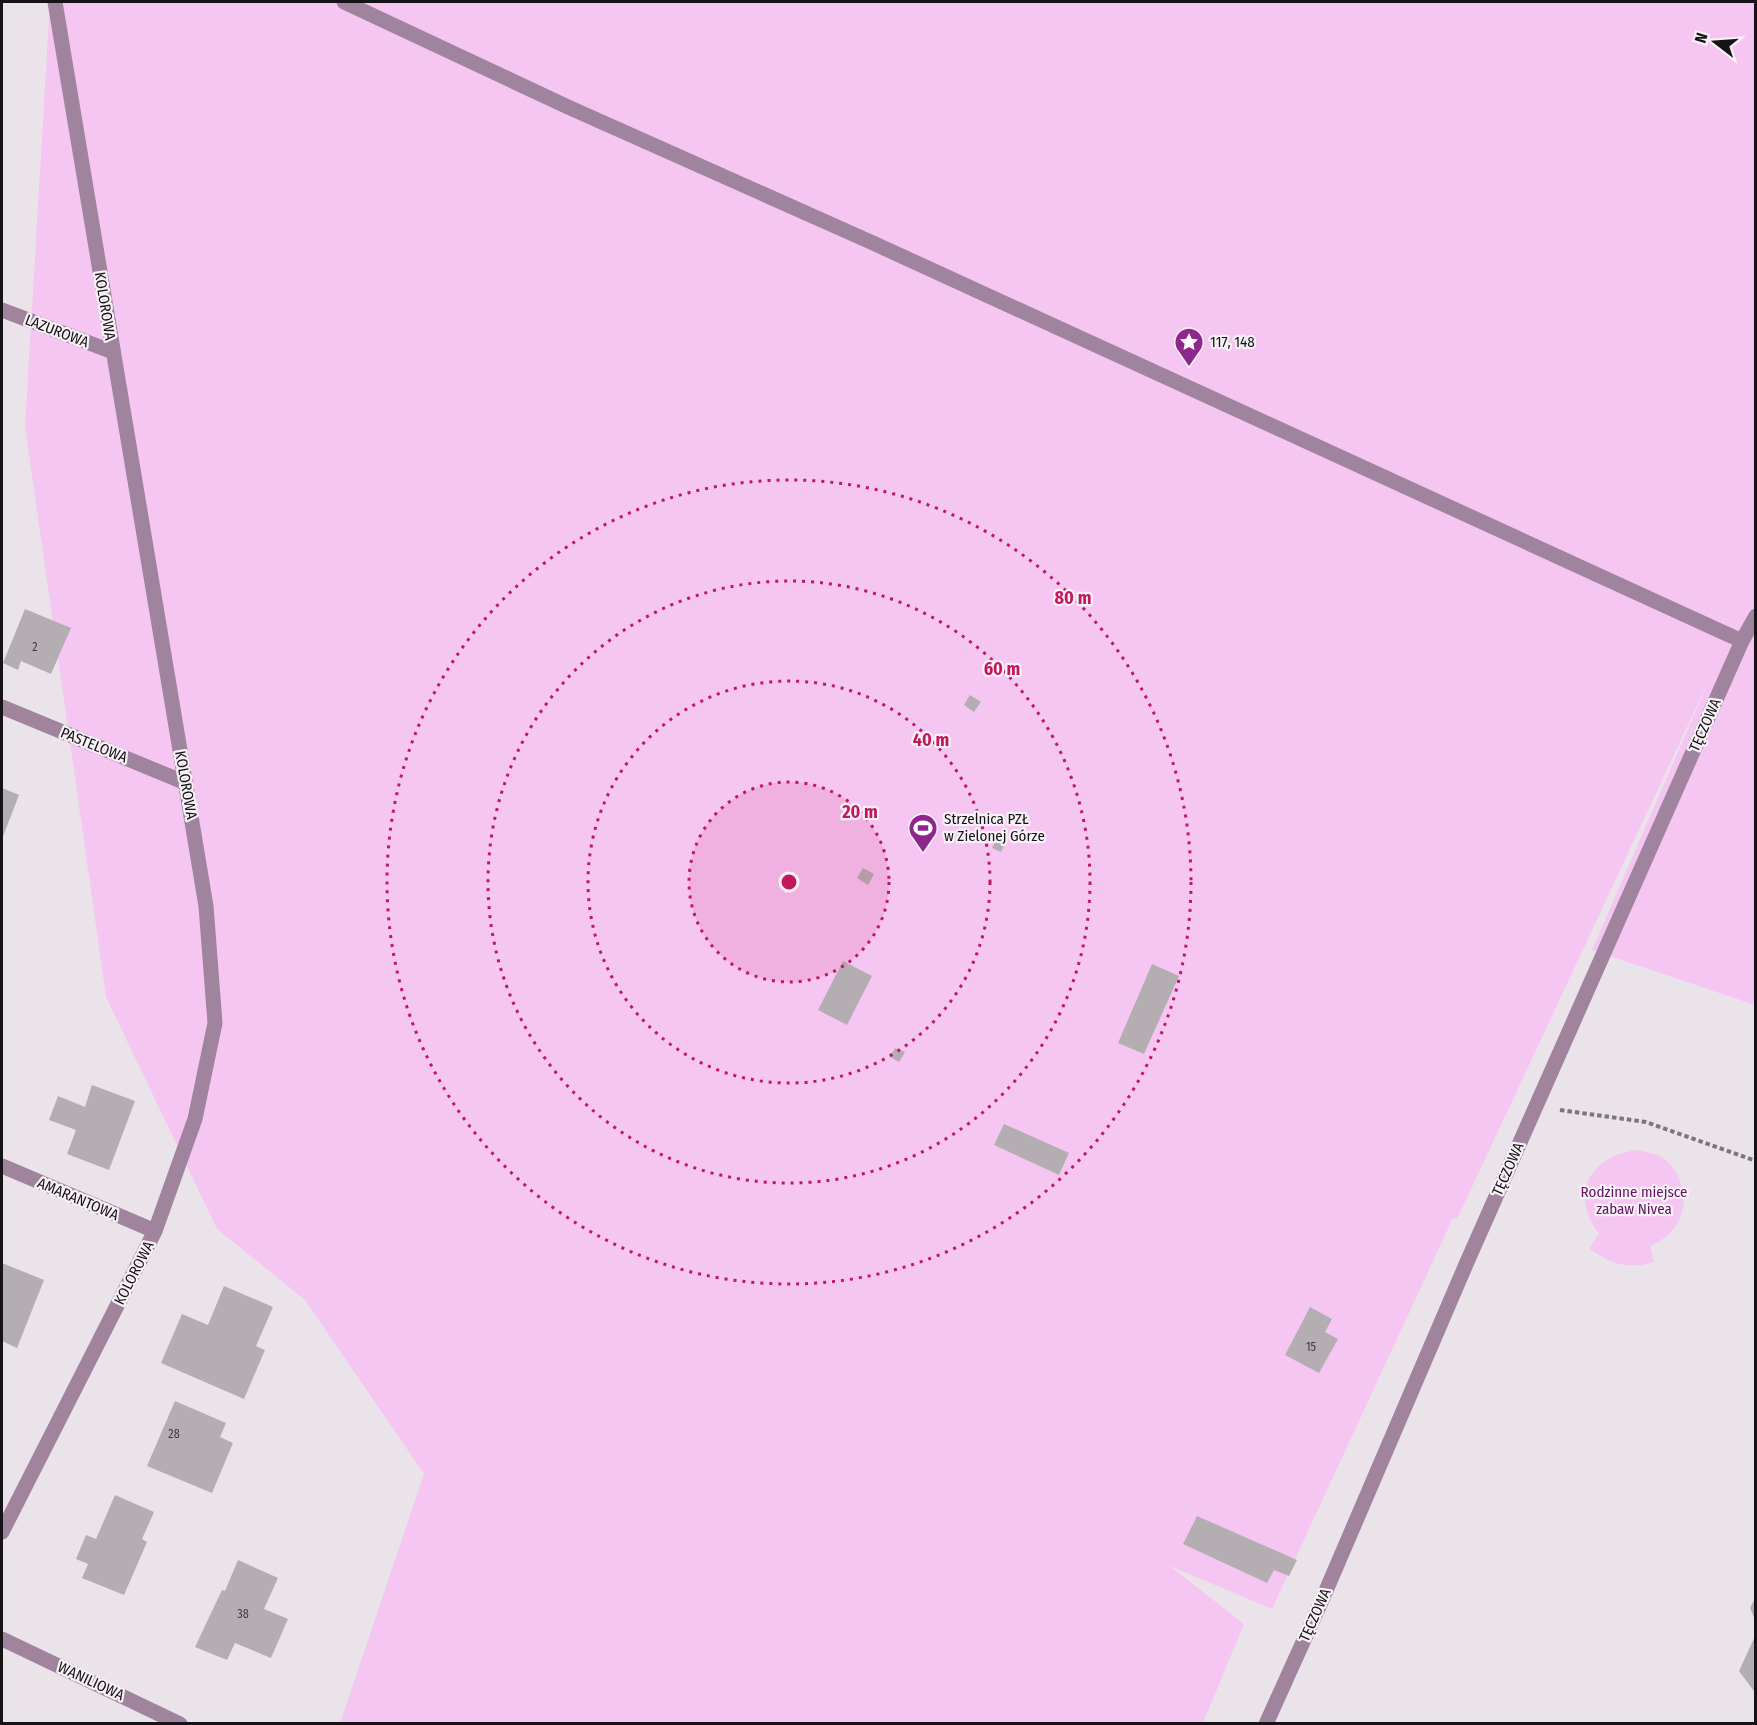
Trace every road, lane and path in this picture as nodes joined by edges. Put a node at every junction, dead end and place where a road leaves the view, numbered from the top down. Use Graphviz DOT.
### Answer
graph roads {
  1 [pos="55,2"];
  2 [pos="344,2"];
  3 [pos="2,310"];
  4 [pos="113,352"];
  5 [pos="1755,616"];
  6 [pos="1742,641"];
  7 [pos="2,707"];
  8 [pos="186,783"];
  9 [pos="1536,1107"];
  10 [pos="1755,1161"];
  11 [pos="2,1166"];
  12 [pos="155,1231"];
  13 [pos="2,1532"];
  14 [pos="2,1639"];
  15 [pos="180,1724"];
  16 [pos="1266,1724"];
  1 -- 4 [label="street, KOLOROWA"];
  2 -- 6 [label="street"];
  3 -- 4 [label="street, LAZUROWA"];
  4 -- 8 [label="street, KOLOROWA"];
  5 -- 6 [label="street, TĘCZOWA"];
  6 -- 9 [label="street, TĘCZOWA"];
  7 -- 8 [label="street, PASTELOWA"];
  8 -- 12 [label="street, KOLOROWA"];
  9 -- 10 [label="path"];
  9 -- 16 [label="street, TĘCZOWA"];
  11 -- 12 [label="street, AMARANTOWA"];
  12 -- 13 [label="street, KOLOROWA"];
  14 -- 15 [label="street, WANILIOWA"];
}
